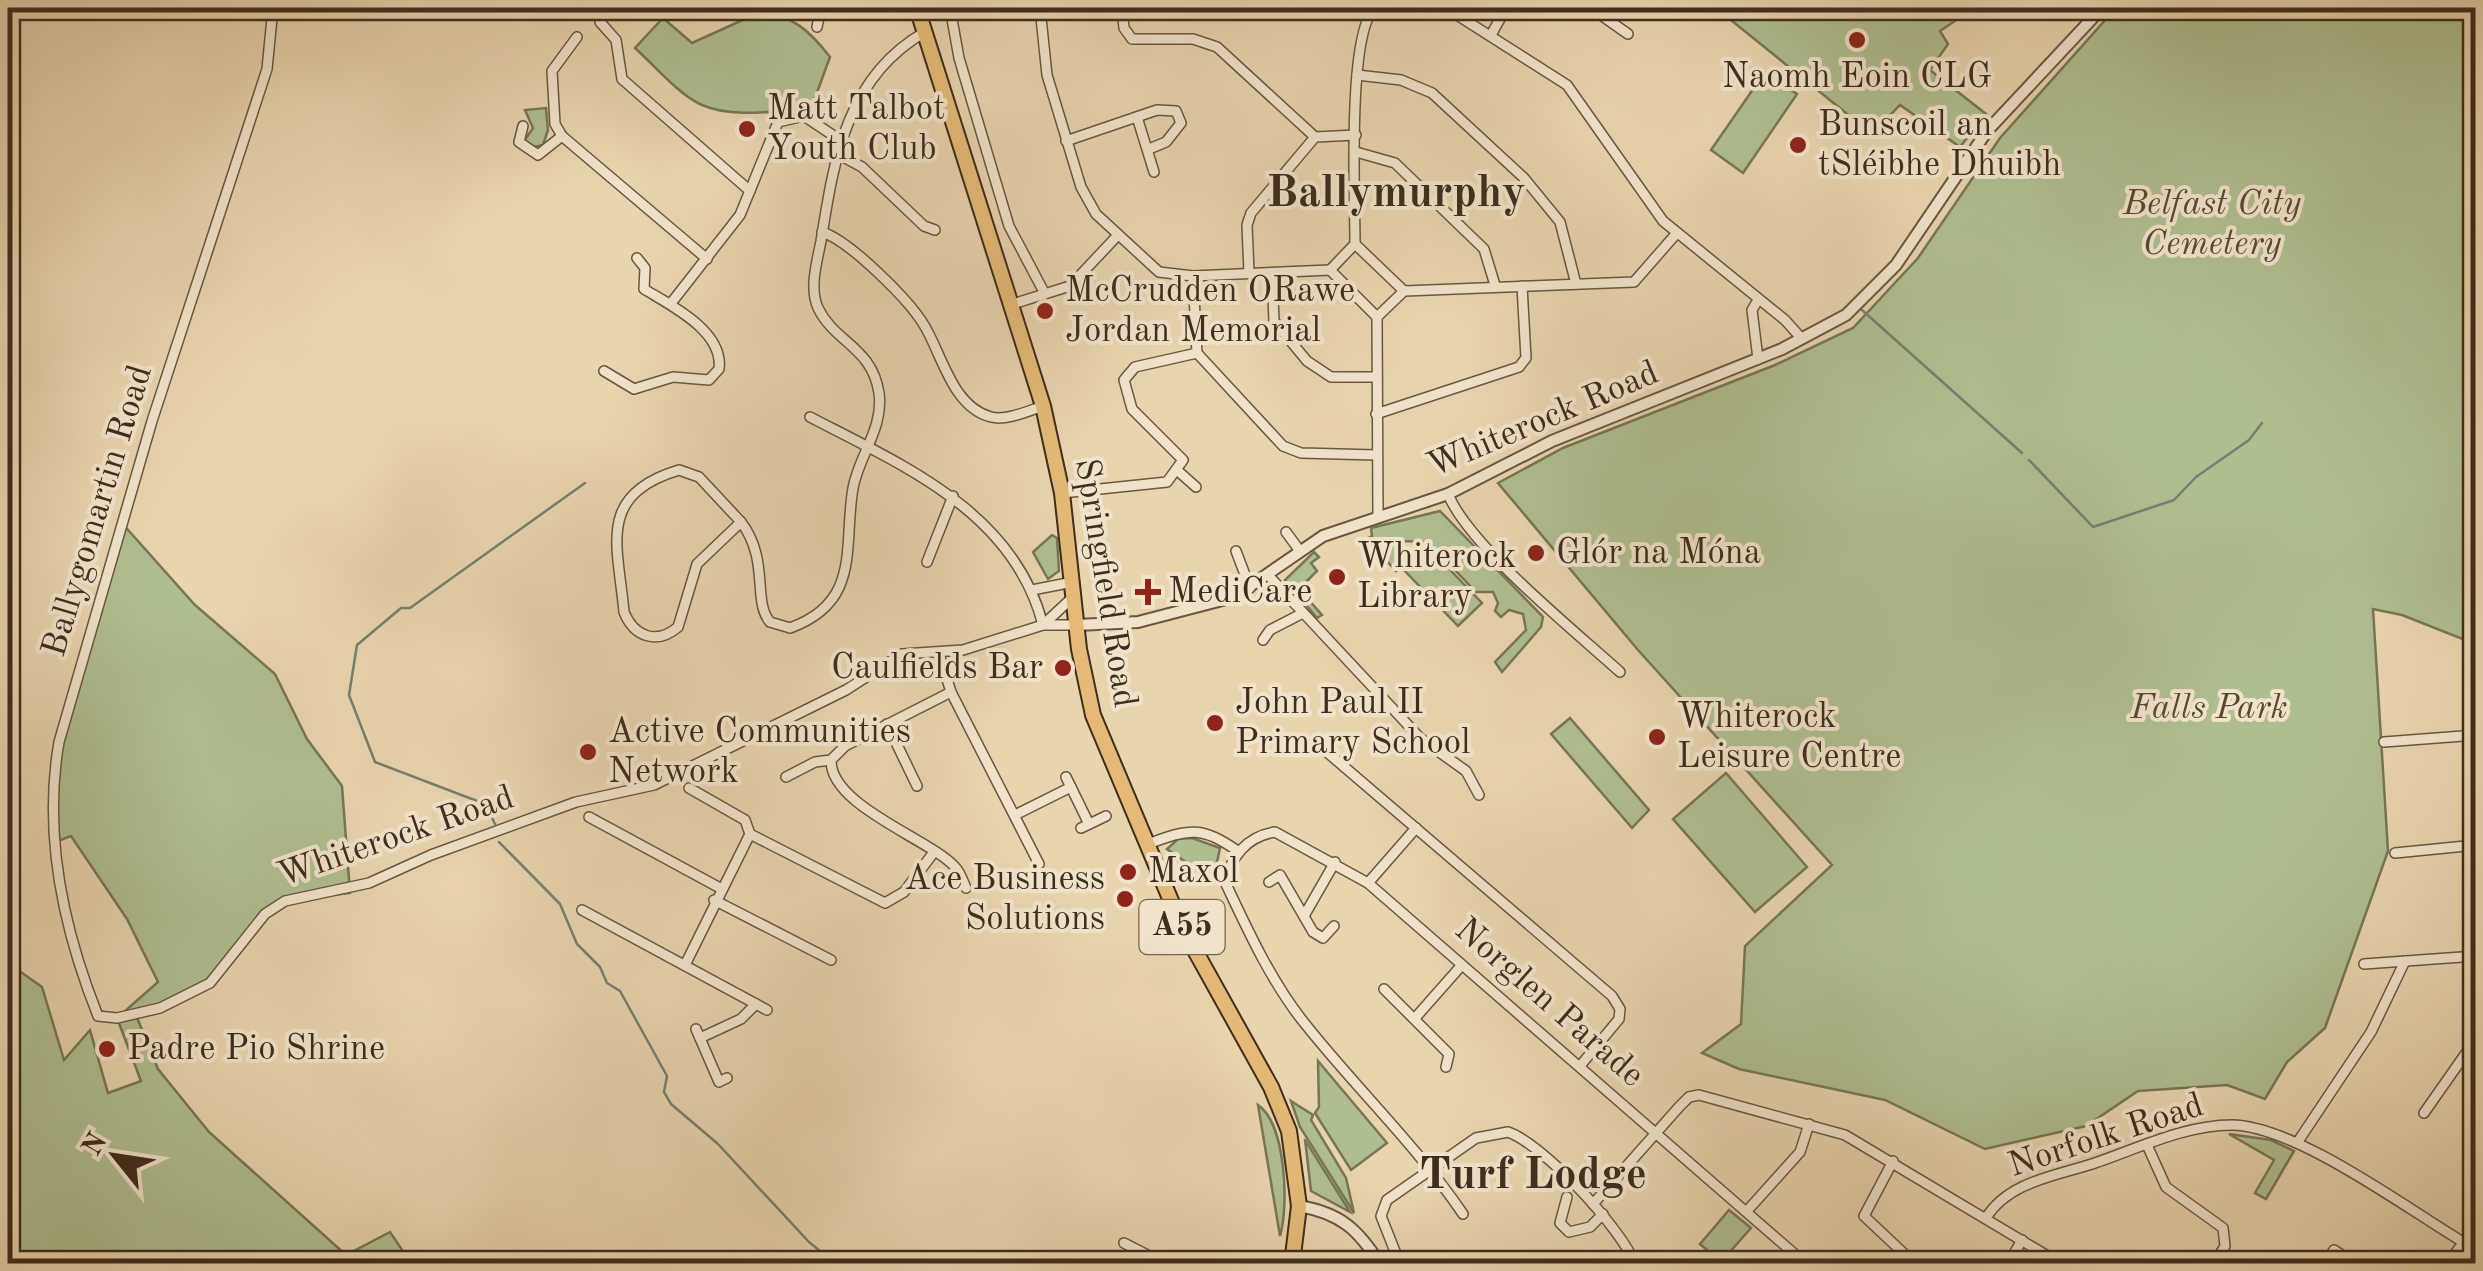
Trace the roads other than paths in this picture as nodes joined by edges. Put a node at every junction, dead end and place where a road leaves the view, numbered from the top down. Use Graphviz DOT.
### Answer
graph roads {
  1 [pos="273,8"];
  2 [pos="821,8"];
  3 [pos="917,8"];
  4 [pos="950,8"];
  5 [pos="1040,8"];
  6 [pos="1122,8"];
  7 [pos="1375,8"];
  8 [pos="1446,8"];
  9 [pos="1506,8"];
  10 [pos="1598,10"];
  11 [pos="2095,10"];
  12 [pos="600,22"];
  13 [pos="817,26"];
  14 [pos="925,32"];
  15 [pos="1491,34"];
  16 [pos="1628,34"];
  17 [pos="576,36"];
  18 [pos="1357,75"];
  19 [pos="1137,117"];
  20 [pos="523,126"];
  21 [pos="562,136"];
  22 [pos="1356,136"];
  23 [pos="1315,137"];
  24 [pos="840,140"];
  25 [pos="1066,141"];
  26 [pos="1148,149"];
  27 [pos="1356,152"];
  28 [pos="836,153"];
  29 [pos="1154,172"];
  30 [pos="750,191"];
  31 [pos="935,230"];
  32 [pos="822,232"];
  33 [pos="1676,234"];
  34 [pos="1118,235"];
  35 [pos="1355,244"];
  36 [pos="638,258"];
  37 [pos="707,260"];
  38 [pos="1330,270"];
  39 [pos="1248,273"];
  40 [pos="1272,273"];
  41 [pos="1194,276"];
  42 [pos="1576,284"];
  43 [pos="1495,285"];
  44 [pos="1522,286"];
  45 [pos="1404,291"];
  46 [pos="1045,294"];
  47 [pos="1758,300"];
  48 [pos="672,302"];
  49 [pos="1013,304"];
  50 [pos="1378,316"];
  51 [pos="1802,339"];
  52 [pos="1197,353"];
  53 [pos="1758,359"];
  54 [pos="604,370"];
  55 [pos="1377,377"];
  56 [pos="1043,406"];
  57 [pos="1376,414"];
  58 [pos="810,417"];
  59 [pos="868,448"];
  60 [pos="1376,456"];
  61 [pos="1178,471"];
  62 [pos="1196,487"];
  63 [pos="1062,494"];
  64 [pos="1448,494"];
  65 [pos="953,496"];
  66 [pos="1378,515"];
  67 [pos="741,522"];
  68 [pos="1286,532"];
  69 [pos="1236,551"];
  70 [pos="1300,551"];
  71 [pos="927,562"];
  72 [pos="1269,576"];
  73 [pos="1250,588"];
  74 [pos="1073,589"];
  75 [pos="1032,590"];
  76 [pos="1303,612"];
  77 [pos="1043,625"];
  78 [pos="1076,625"];
  79 [pos="1262,640"];
  80 [pos="938,654"];
  81 [pos="1620,672"];
  82 [pos="951,692"];
  83 [pos="887,724"];
  84 [pos="2476,734"];
  85 [pos="2384,742"];
  86 [pos="1328,753"];
  87 [pos="831,760"];
  88 [pos="786,777"];
  89 [pos="918,786"];
  90 [pos="689,788"];
  91 [pos="1479,795"];
  92 [pos="1015,815"];
  93 [pos="1106,816"];
  94 [pos="589,817"];
  95 [pos="1416,828"];
  96 [pos="750,834"];
  97 [pos="1148,844"];
  98 [pos="2476,845"];
  99 [pos="1045,846"];
  100 [pos="1033,851"];
  101 [pos="934,852"];
  102 [pos="1239,852"];
  103 [pos="2395,853"];
  104 [pos="1334,862"];
  105 [pos="1039,864"];
  106 [pos="1269,882"];
  107 [pos="1368,882"];
  108 [pos="720,888"];
  109 [pos="966,888"];
  110 [pos="714,900"];
  111 [pos="582,910"];
  112 [pos="1304,916"];
  113 [pos="1334,926"];
  114 [pos="2476,956"];
  115 [pos="831,960"];
  116 [pos="2406,961"];
  117 [pos="686,963"];
  118 [pos="2364,964"];
  119 [pos="1461,966"];
  120 [pos="1384,989"];
  121 [pos="756,1004"];
  122 [pos="767,1010"];
  123 [pos="1416,1017"];
  124 [pos="117,1018"];
  125 [pos="2473,1046"];
  126 [pos="1580,1066"];
  127 [pos="1446,1067"];
  128 [pos="727,1078"];
  129 [pos="2424,1112"];
  130 [pos="1809,1124"];
  131 [pos="1656,1132"];
  132 [pos="2296,1143"];
  133 [pos="2146,1145"];
  134 [pos="1894,1161"];
  135 [pos="1432,1169"];
  136 [pos="1593,1204"];
  137 [pos="1300,1206"];
  138 [pos="1575,1211"];
  139 [pos="1747,1212"];
  140 [pos="1462,1214"];
  141 [pos="1604,1214"];
  142 [pos="1986,1218"];
  143 [pos="2476,1224"];
  144 [pos="2022,1240"];
  145 [pos="2463,1242"];
  146 [pos="1124,1244"];
  147 [pos="1165,1264"];
  148 [pos="1292,1264"];
  149 [pos="1338,1264"];
  150 [pos="1360,1264"];
  151 [pos="1380,1264"];
  152 [pos="1400,1264"];
  153 [pos="1635,1264"];
  154 [pos="1806,1264"];
  155 [pos="1914,1264"];
  156 [pos="2008,1264"];
  157 [pos="2061,1264"];
  158 [pos="2214,1264"];
  159 [pos="2325,1264"];
  160 [pos="2356,1264"];
  161 [pos="2448,1264"];
  1 -- 124 [label="street, Ballygomartin Road"];
  2 -- 13 [label="street"];
  3 -- 14 [label="highway, Springfield Road / A55"];
  4 -- 46 [label="street"];
  5 -- 25 [label="street"];
  6 -- 23 [label="street"];
  7 -- 18 [label="street"];
  8 -- 15 [label="street"];
  9 -- 15 [label="street"];
  10 -- 16 [label="street"];
  11 -- 51 [label="street, Whiterock Road"];
  12 -- 30 [label="street"];
  14 -- 24 [label="street"];
  14 -- 49 [label="highway, Springfield Road / A55"];
  15 -- 33 [label="street"];
  17 -- 21 [label="street"];
  18 -- 22 [label="street"];
  18 -- 42 [label="street"];
  19 -- 25 [label="street"];
  19 -- 26 [label="street"];
  19 -- 26 [label="street"];
  20 -- 21 [label="street"];
  21 -- 37 [label="street"];
  22 -- 23 [label="street"];
  22 -- 27 [label="street"];
  23 -- 39 [label="street"];
  24 -- 28 [label="street"];
  24 -- 30 [label="street"];
  25 -- 34 [label="street"];
  26 -- 29 [label="street"];
  27 -- 35 [label="street"];
  27 -- 43 [label="street"];
  28 -- 31 [label="street"];
  28 -- 32 [label="street"];
  30 -- 37 [label="street"];
  32 -- 56 [label="street"];
  32 -- 59 [label="street"];
  33 -- 42 [label="street"];
  33 -- 47 [label="street"];
  34 -- 41 [label="street"];
  34 -- 46 [label="street"];
  35 -- 38 [label="street"];
  35 -- 45 [label="street"];
  36 -- 48 [label="street"];
  37 -- 48 [label="street"];
  38 -- 40 [label="street"];
  38 -- 50 [label="street"];
  39 -- 40 [label="street"];
  39 -- 41 [label="street"];
  40 -- 55 [label="street"];
  41 -- 52 [label="street"];
  42 -- 44 [label="street"];
  43 -- 44 [label="street"];
  43 -- 45 [label="street"];
  44 -- 57 [label="street"];
  45 -- 50 [label="street"];
  46 -- 49 [label="street"];
  47 -- 51 [label="street"];
  47 -- 53 [label="street"];
  48 -- 54 [label="street"];
  49 -- 56 [label="highway, Springfield Road / A55"];
  50 -- 55 [label="street"];
  51 -- 53 [label="street, Whiterock Road"];
  52 -- 60 [label="street"];
  52 -- 61 [label="street"];
  53 -- 64 [label="street, Whiterock Road"];
  55 -- 57 [label="street"];
  56 -- 63 [label="highway, Springfield Road / A55"];
  57 -- 60 [label="street"];
  58 -- 59 [label="street"];
  59 -- 65 [label="street"];
  59 -- 67 [label="street"];
  60 -- 66 [label="street"];
  61 -- 62 [label="street"];
  61 -- 63 [label="street"];
  63 -- 74 [label="highway, Springfield Road / A55"];
  64 -- 66 [label="street, Whiterock Road"];
  64 -- 81 [label="street"];
  65 -- 71 [label="street"];
  65 -- 75 [label="street"];
  66 -- 70 [label="street, Whiterock Road"];
  67 -- 67 [label="street"];
  68 -- 70 [label="street"];
  69 -- 73 [label="street"];
  70 -- 72 [label="street, Whiterock Road"];
  72 -- 73 [label="street, Whiterock Road"];
  72 -- 76 [label="street"];
  73 -- 78 [label="street, Whiterock Road"];
  74 -- 75 [label="street"];
  74 -- 77 [label="street"];
  74 -- 78 [label="highway, Springfield Road / A55"];
  75 -- 77 [label="street"];
  76 -- 79 [label="street"];
  76 -- 91 [label="street"];
  77 -- 78 [label="street, Whiterock Road"];
  77 -- 80 [label="street, Whiterock Road"];
  78 -- 97 [label="highway, Springfield Road / A55"];
  80 -- 82 [label="street"];
  80 -- 124 [label="street, Whiterock Road"];
  82 -- 83 [label="street"];
  82 -- 92 [label="street"];
  83 -- 87 [label="street"];
  83 -- 89 [label="street"];
  84 -- 85 [label="street"];
  86 -- 95 [label="street"];
  87 -- 88 [label="street"];
  87 -- 101 [label="street"];
  90 -- 96 [label="street"];
  92 -- 93 [label="street"];
  92 -- 100 [label="street"];
  94 -- 108 [label="street"];
  95 -- 107 [label="street"];
  95 -- 126 [label="street"];
  96 -- 101 [label="street"];
  96 -- 108 [label="street"];
  97 -- 102 [label="street"];
  97 -- 137 [label="highway, Springfield Road / A55"];
  98 -- 103 [label="street"];
  99 -- 100 [label="street"];
  100 -- 105 [label="street"];
  101 -- 109 [label="street"];
  102 -- 104 [label="street, Norglen Parade"];
  102 -- 135 [label="street"];
  104 -- 107 [label="street, Norglen Parade"];
  104 -- 112 [label="street"];
  106 -- 112 [label="street"];
  107 -- 119 [label="street, Norglen Parade"];
  108 -- 110 [label="street"];
  110 -- 115 [label="street"];
  110 -- 117 [label="street"];
  111 -- 117 [label="street"];
  112 -- 113 [label="street"];
  114 -- 116 [label="street"];
  116 -- 118 [label="street"];
  116 -- 132 [label="street"];
  117 -- 121 [label="street"];
  119 -- 123 [label="street"];
  119 -- 126 [label="street, Norglen Parade"];
  120 -- 123 [label="street"];
  121 -- 122 [label="street"];
  121 -- 128 [label="street"];
  123 -- 127 [label="street"];
  125 -- 129 [label="street"];
  126 -- 131 [label="street, Norglen Parade"];
  130 -- 131 [label="street"];
  130 -- 134 [label="street"];
  130 -- 139 [label="street"];
  131 -- 136 [label="street"];
  131 -- 139 [label="street, Norglen Parade"];
  132 -- 133 [label="street, Norfolk Road"];
  132 -- 145 [label="street, Norfolk Road"];
  133 -- 142 [label="street, Norfolk Road"];
  133 -- 158 [label="street"];
  134 -- 142 [label="street"];
  134 -- 155 [label="street"];
  135 -- 136 [label="street"];
  135 -- 140 [label="street"];
  135 -- 152 [label="street"];
  136 -- 141 [label="street"];
  137 -- 148 [label="highway, Springfield Road / A55"];
  137 -- 151 [label="street"];
  138 -- 141 [label="street"];
  139 -- 154 [label="street, Norglen Parade"];
  141 -- 153 [label="street"];
  142 -- 144 [label="street"];
  143 -- 145 [label="street"];
  144 -- 156 [label="street"];
  144 -- 157 [label="street"];
  145 -- 161 [label="street"];
  146 -- 147 [label="street"];
  149 -- 150 [label="street"];
  159 -- 160 [label="street"];
}
